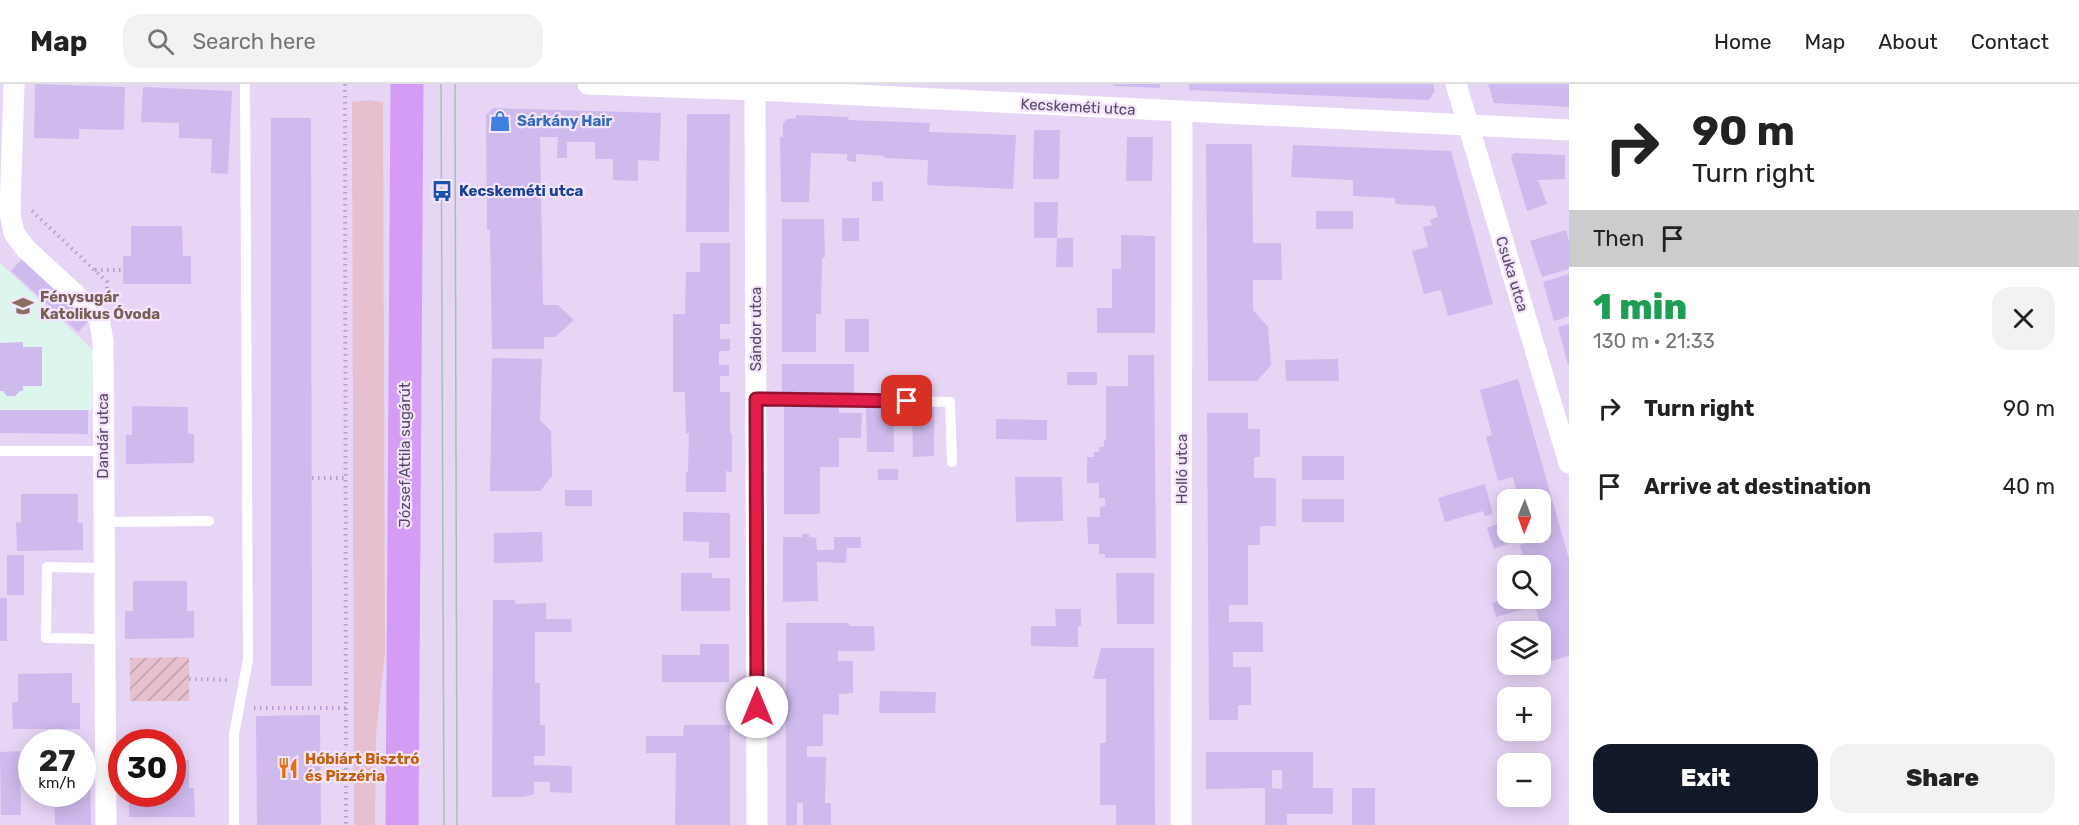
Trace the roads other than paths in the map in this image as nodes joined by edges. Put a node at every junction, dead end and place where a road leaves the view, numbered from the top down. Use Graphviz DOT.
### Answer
graph roads {
  1 [pos="14,84"];
  2 [pos="244,84"];
  3 [pos="407,84"];
  4 [pos="588,84"];
  5 [pos="1456,84"];
  6 [pos="755,87"];
  7 [pos="1182,112"];
  8 [pos="1468,125"];
  9 [pos="1569,130"];
  10 [pos="756,399"];
  11 [pos="0,451"];
  12 [pos="104,451"];
  13 [pos="952,462"];
  14 [pos="1569,463"];
  15 [pos="104,522"];
  16 [pos="209,522"];
  17 [pos="104,568"];
  18 [pos="105,639"];
  19 [pos="106,825"];
  20 [pos="234,825"];
  21 [pos="402,825"];
  22 [pos="757,825"];
  23 [pos="1181,825"];
  1 -- 12 [label="street, Dandár utca"];
  2 -- 20 [label="lane"];
  3 -- 21 [label="main road, József Attila sugárút"];
  4 -- 6 [label="street, Kecskeméti utca"];
  5 -- 8 [label="street, Csuka utca"];
  6 -- 7 [label="street, Kecskeméti utca"];
  6 -- 10 [label="street, Sándor utca"];
  7 -- 8 [label="street, Kecskeméti utca"];
  7 -- 23 [label="street, Holló utca"];
  8 -- 9 [label="street, Kecskeméti utca"];
  8 -- 14 [label="street, Csuka utca"];
  10 -- 13 [label="lane"];
  10 -- 22 [label="street, Sándor utca"];
  11 -- 12 [label="lane"];
  12 -- 15 [label="street, Dandár utca"];
  15 -- 16 [label="lane"];
  15 -- 17 [label="street, Dandár utca"];
  17 -- 18 [label="street, Dandár utca"];
  17 -- 18 [label="lane"];
  18 -- 19 [label="street, Dandár utca"];
}
